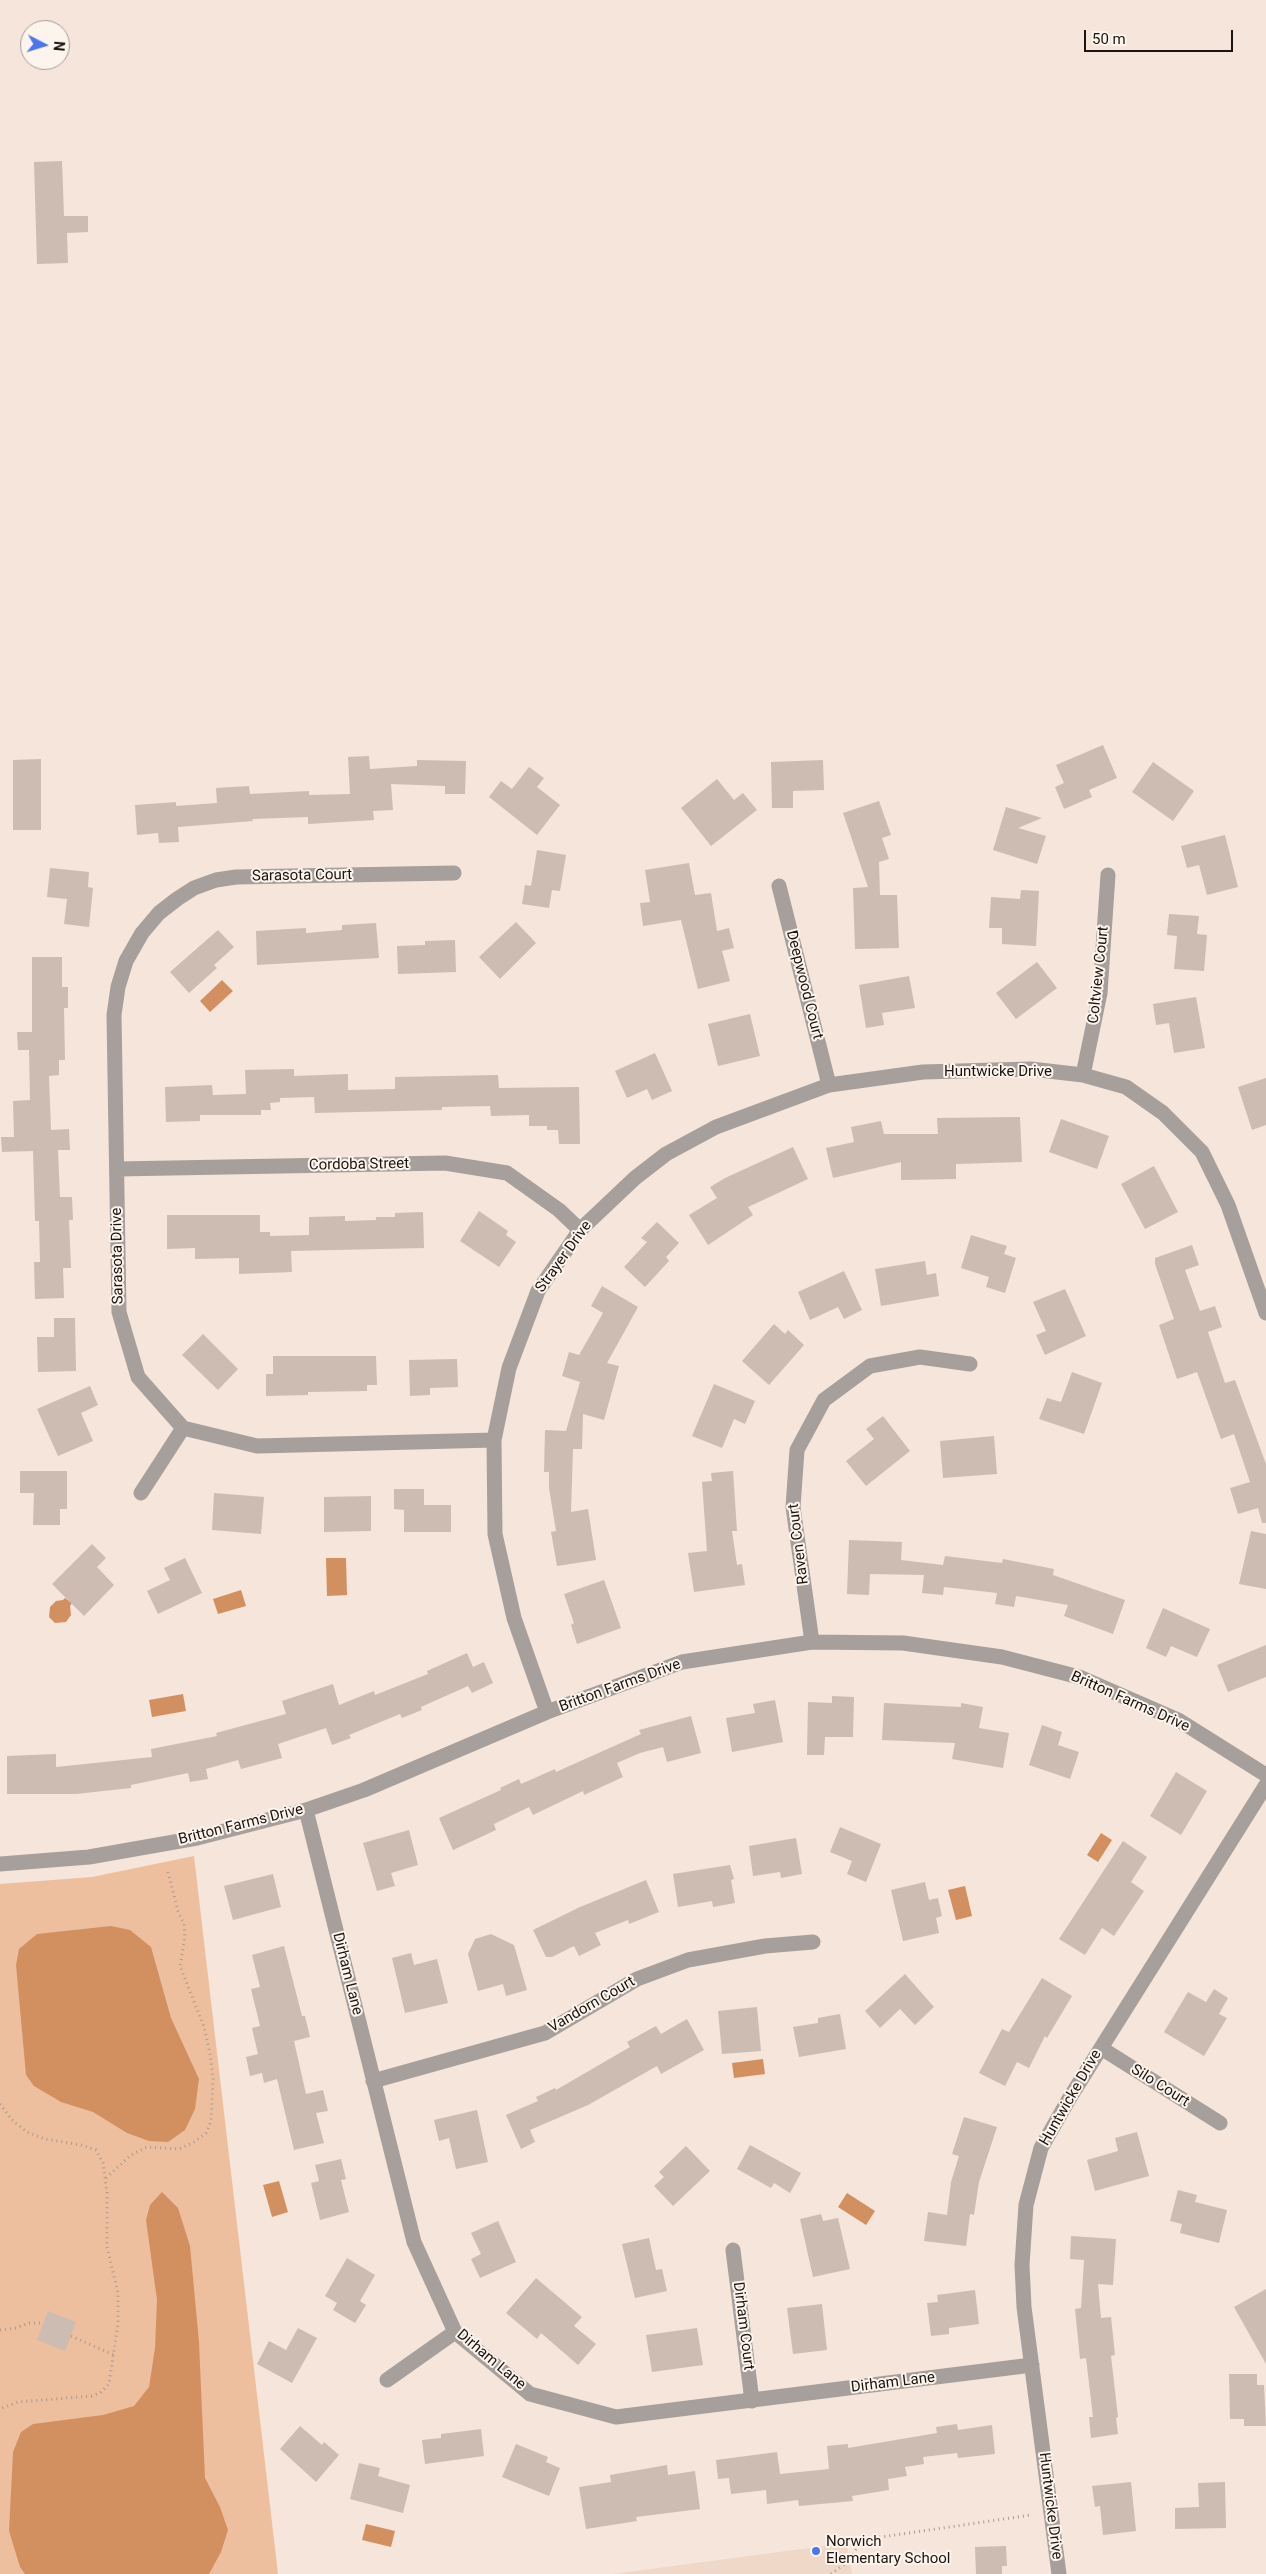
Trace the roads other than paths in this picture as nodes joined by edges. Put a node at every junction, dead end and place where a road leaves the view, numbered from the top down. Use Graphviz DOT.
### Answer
graph roads {
  1 [pos="454,872"];
  2 [pos="1108,875"];
  3 [pos="779,886"];
  4 [pos="159,913"];
  5 [pos="923,1072"];
  6 [pos="1083,1075"];
  7 [pos="829,1085"];
  8 [pos="117,1169"];
  9 [pos="580,1230"];
  10 [pos="1266,1313"];
  11 [pos="970,1364"];
  12 [pos="183,1428"];
  13 [pos="494,1440"];
  14 [pos="140,1493"];
  15 [pos="812,1642"];
  16 [pos="547,1712"];
  17 [pos="1266,1775"];
  18 [pos="1266,1785"];
  19 [pos="306,1810"];
  20 [pos="0,1864"];
  21 [pos="813,1942"];
  22 [pos="1101,2048"];
  23 [pos="373,2081"];
  24 [pos="1220,2124"];
  25 [pos="733,2250"];
  26 [pos="455,2332"];
  27 [pos="1032,2365"];
  28 [pos="387,2380"];
  29 [pos="752,2401"];
  30 [pos="1059,2574"];
  1 -- 4 [label="street, Sarasota Court"];
  2 -- 6 [label="street, Coltview Court"];
  3 -- 7 [label="street, Deepwood Court"];
  4 -- 8 [label="street, Sarasota Drive"];
  5 -- 6 [label="street, Huntwicke Drive"];
  5 -- 7 [label="street, Strayer Drive"];
  6 -- 10 [label="street, Huntwicke Drive"];
  7 -- 9 [label="street, Strayer Drive"];
  8 -- 9 [label="street, Cordoba Street"];
  8 -- 12 [label="street, Sarasota Drive"];
  9 -- 13 [label="street, Strayer Drive"];
  11 -- 15 [label="street, Raven Court"];
  12 -- 13 [label="street"];
  12 -- 14 [label="street"];
  13 -- 16 [label="street, Strayer Drive"];
  15 -- 16 [label="street, Britton Farms Drive"];
  15 -- 17 [label="street, Britton Farms Drive"];
  16 -- 19 [label="street, Britton Farms Drive"];
  18 -- 22 [label="street, Huntwicke Drive"];
  19 -- 20 [label="street, Britton Farms Drive"];
  19 -- 23 [label="street, Dirham Lane"];
  21 -- 23 [label="street, Vandorn Court"];
  22 -- 24 [label="street, Silo Court"];
  22 -- 27 [label="street, Huntwicke Drive"];
  23 -- 26 [label="street, Dirham Lane"];
  25 -- 29 [label="street, Dirham Court"];
  26 -- 28 [label="street"];
  26 -- 29 [label="street, Dirham Lane"];
  27 -- 29 [label="street, Dirham Lane"];
  27 -- 30 [label="street, Huntwicke Drive"];
}
